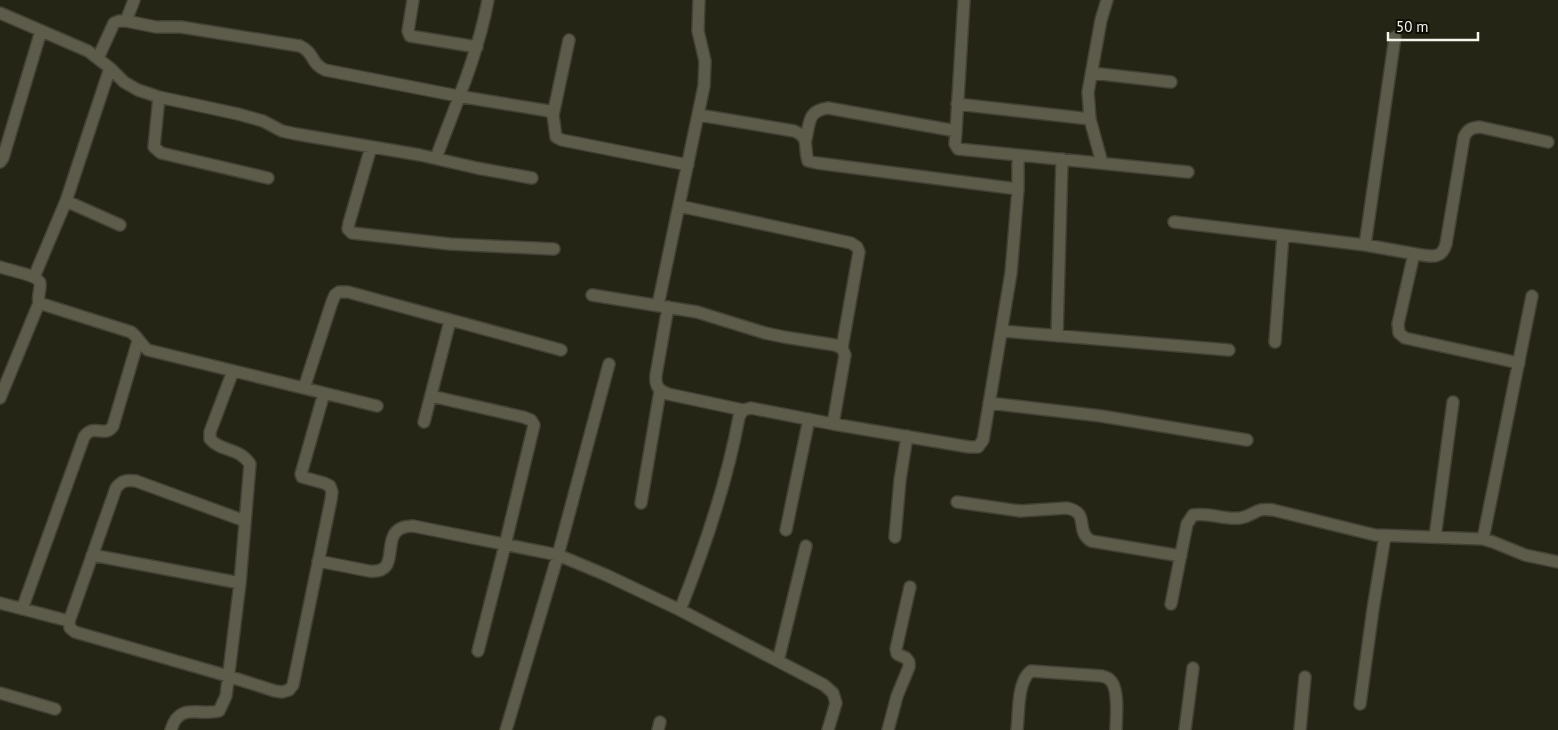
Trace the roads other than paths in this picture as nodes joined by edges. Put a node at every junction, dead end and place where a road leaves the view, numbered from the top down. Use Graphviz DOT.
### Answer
graph roads {
  1 [pos="134,0"];
  2 [pos="413,0"];
  3 [pos="488,0"];
  4 [pos="699,0"];
  5 [pos="964,0"];
  6 [pos="1106,0"];
  7 [pos="0,13"];
  8 [pos="126,21"];
  9 [pos="41,30"];
  10 [pos="1395,37"];
  11 [pos="569,40"];
  12 [pos="477,47"];
  13 [pos="98,58"];
  14 [pos="110,68"];
  15 [pos="1092,74"];
  16 [pos="1171,82"];
  17 [pos="458,96"];
  18 [pos="159,97"];
  19 [pos="957,104"];
  20 [pos="553,115"];
  21 [pos="699,115"];
  22 [pos="1090,119"];
  23 [pos="956,131"];
  24 [pos="806,139"];
  25 [pos="1548,142"];
  26 [pos="371,147"];
  27 [pos="2,154"];
  28 [pos="1018,156"];
  29 [pos="436,158"];
  30 [pos="1062,159"];
  31 [pos="1102,163"];
  32 [pos="688,165"];
  33 [pos="1188,172"];
  34 [pos="268,178"];
  35 [pos="532,178"];
  36 [pos="1018,189"];
  37 [pos="66,201"];
  38 [pos="679,206"];
  39 [pos="1174,222"];
  40 [pos="120,226"];
  41 [pos="1283,235"];
  42 [pos="1365,245"];
  43 [pos="554,249"];
  44 [pos="1410,253"];
  45 [pos="0,267"];
  46 [pos="34,277"];
  47 [pos="592,295"];
  48 [pos="1532,296"];
  49 [pos="39,302"];
  50 [pos="663,306"];
  51 [pos="450,320"];
  52 [pos="1002,331"];
  53 [pos="1057,336"];
  54 [pos="138,341"];
  55 [pos="1275,342"];
  56 [pos="842,348"];
  57 [pos="561,350"];
  58 [pos="1229,350"];
  59 [pos="1519,363"];
  60 [pos="609,364"];
  61 [pos="233,371"];
  62 [pos="304,388"];
  63 [pos="660,391"];
  64 [pos="324,393"];
  65 [pos="431,396"];
  66 [pos="0,398"];
  67 [pos="1453,402"];
  68 [pos="989,403"];
  69 [pos="377,406"];
  70 [pos="743,410"];
  71 [pos="809,419"];
  72 [pos="424,422"];
  73 [pos="834,424"];
  74 [pos="907,436"];
  75 [pos="1247,440"];
  76 [pos="957,502"];
  77 [pos="640,504"];
  78 [pos="245,521"];
  79 [pos="786,530"];
  80 [pos="1385,536"];
  81 [pos="895,537"];
  82 [pos="1434,537"];
  83 [pos="1483,539"];
  84 [pos="505,545"];
  85 [pos="806,546"];
  86 [pos="92,555"];
  87 [pos="558,555"];
  88 [pos="1180,556"];
  89 [pos="318,561"];
  90 [pos="1558,562"];
  91 [pos="240,583"];
  92 [pos="910,587"];
  93 [pos="0,604"];
  94 [pos="1171,604"];
  95 [pos="22,609"];
  96 [pos="680,610"];
  97 [pos="69,621"];
  98 [pos="478,651"];
  99 [pos="778,662"];
  100 [pos="1193,668"];
  101 [pos="228,676"];
  102 [pos="1305,677"];
  103 [pos="0,693"];
  104 [pos="1360,704"];
  105 [pos="56,709"];
  106 [pos="172,730"];
  107 [pos="506,730"];
  108 [pos="828,730"];
  109 [pos="888,730"];
  110 [pos="1018,730"];
  111 [pos="1116,730"];
  112 [pos="1185,730"];
  113 [pos="1300,730"];
  1 -- 8 [label="street"];
  2 -- 12 [label="street"];
  3 -- 12 [label="street"];
  4 -- 21 [label="street"];
  5 -- 19 [label="street"];
  6 -- 15 [label="street"];
  7 -- 9 [label="street"];
  8 -- 13 [label="street"];
  8 -- 17 [label="street"];
  9 -- 13 [label="street"];
  9 -- 27 [label="street"];
  10 -- 42 [label="street"];
  11 -- 20 [label="street"];
  12 -- 17 [label="street"];
  13 -- 14 [label="street"];
  14 -- 18 [label="street"];
  14 -- 37 [label="street"];
  15 -- 16 [label="street"];
  15 -- 22 [label="street"];
  17 -- 20 [label="street"];
  17 -- 29 [label="street"];
  18 -- 26 [label="street"];
  18 -- 34 [label="street"];
  19 -- 22 [label="street"];
  19 -- 23 [label="street"];
  20 -- 32 [label="street"];
  21 -- 24 [label="street"];
  21 -- 32 [label="street"];
  22 -- 31 [label="street"];
  23 -- 24 [label="street"];
  23 -- 28 [label="street"];
  24 -- 36 [label="street"];
  25 -- 44 [label="street"];
  26 -- 29 [label="street"];
  26 -- 43 [label="street"];
  28 -- 30 [label="street"];
  28 -- 36 [label="street"];
  29 -- 35 [label="street"];
  30 -- 31 [label="street"];
  30 -- 53 [label="street"];
  31 -- 33 [label="street"];
  32 -- 38 [label="street"];
  36 -- 52 [label="street"];
  37 -- 40 [label="street"];
  37 -- 46 [label="street"];
  38 -- 50 [label="street"];
  38 -- 56 [label="street"];
  39 -- 41 [label="street"];
  41 -- 42 [label="street"];
  41 -- 55 [label="street"];
  42 -- 44 [label="street"];
  44 -- 59 [label="street"];
  45 -- 46 [label="street"];
  46 -- 49 [label="street"];
  47 -- 50 [label="street"];
  48 -- 59 [label="street"];
  49 -- 54 [label="street"];
  49 -- 66 [label="street"];
  50 -- 56 [label="street"];
  50 -- 63 [label="street"];
  51 -- 57 [label="street"];
  51 -- 62 [label="street"];
  51 -- 65 [label="street"];
  52 -- 53 [label="street"];
  52 -- 68 [label="street"];
  53 -- 58 [label="street"];
  54 -- 61 [label="street"];
  54 -- 95 [label="street"];
  56 -- 73 [label="street"];
  59 -- 83 [label="street"];
  60 -- 87 [label="street"];
  61 -- 62 [label="street"];
  61 -- 78 [label="street"];
  62 -- 64 [label="street"];
  63 -- 70 [label="street"];
  63 -- 77 [label="street"];
  64 -- 69 [label="street"];
  64 -- 89 [label="street"];
  65 -- 72 [label="street"];
  65 -- 84 [label="street"];
  67 -- 82 [label="street"];
  68 -- 74 [label="street"];
  68 -- 75 [label="street"];
  70 -- 71 [label="street"];
  70 -- 96 [label="street"];
  71 -- 73 [label="street"];
  71 -- 79 [label="street"];
  73 -- 74 [label="street"];
  74 -- 81 [label="street"];
  76 -- 88 [label="street"];
  78 -- 86 [label="street"];
  78 -- 91 [label="street"];
  80 -- 82 [label="street"];
  80 -- 88 [label="street"];
  80 -- 104 [label="street"];
  82 -- 83 [label="street"];
  83 -- 90 [label="street"];
  84 -- 87 [label="street"];
  84 -- 89 [label="street"];
  84 -- 98 [label="street"];
  85 -- 99 [label="street"];
  86 -- 91 [label="street"];
  86 -- 97 [label="street"];
  87 -- 96 [label="street"];
  87 -- 107 [label="street"];
  88 -- 94 [label="street"];
  89 -- 101 [label="street"];
  91 -- 101 [label="street"];
  92 -- 109 [label="street"];
  93 -- 95 [label="street"];
  95 -- 97 [label="street"];
  96 -- 99 [label="street"];
  97 -- 101 [label="street"];
  99 -- 108 [label="street"];
  100 -- 112 [label="street"];
  101 -- 106 [label="street"];
  102 -- 113 [label="street"];
  103 -- 105 [label="street"];
  110 -- 111 [label="street"];
}
